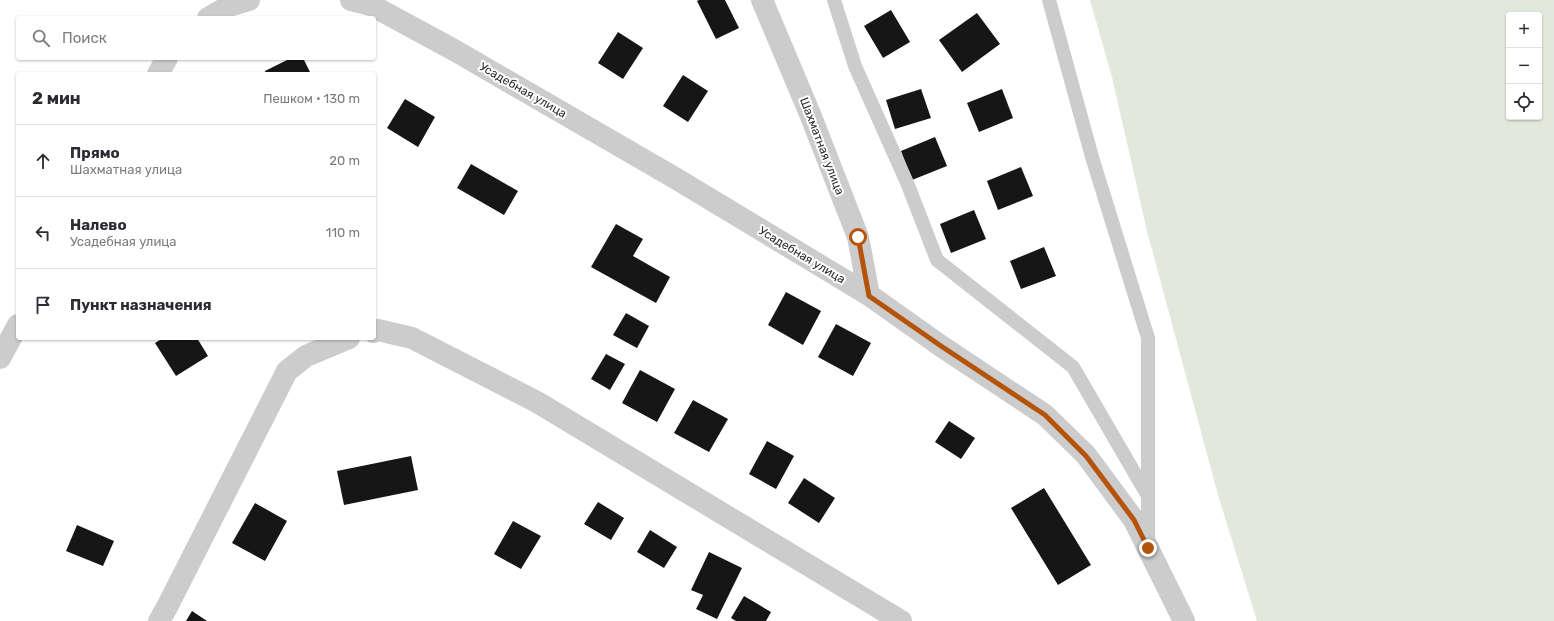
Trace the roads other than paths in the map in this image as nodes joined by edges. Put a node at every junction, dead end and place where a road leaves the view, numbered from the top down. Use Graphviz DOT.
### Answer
graph roads {
  1 [pos="249,0"];
  2 [pos="351,0"];
  3 [pos="762,0"];
  4 [pos="834,0"];
  5 [pos="1048,0"];
  6 [pos="212,16"];
  7 [pos="166,60"];
  8 [pos="159,72"];
  9 [pos="869,296"];
  10 [pos="16,329"];
  11 [pos="376,331"];
  12 [pos="344,340"];
  13 [pos="0,358"];
  14 [pos="1148,496"];
  15 [pos="1148,548"];
  16 [pos="159,621"];
  17 [pos="901,621"];
  18 [pos="1184,621"];
  1 -- 6 [label="street"];
  2 -- 9 [label="street, Усадебная улица"];
  3 -- 9 [label="street, Шахматная улица"];
  4 -- 14 [label="lane"];
  5 -- 14 [label="lane"];
  7 -- 8 [label="street"];
  9 -- 15 [label="street, Усадебная улица"];
  10 -- 13 [label="street"];
  11 -- 17 [label="street"];
  12 -- 16 [label="street"];
  14 -- 15 [label="lane"];
  15 -- 18 [label="street, Усадебная улица"];
}
